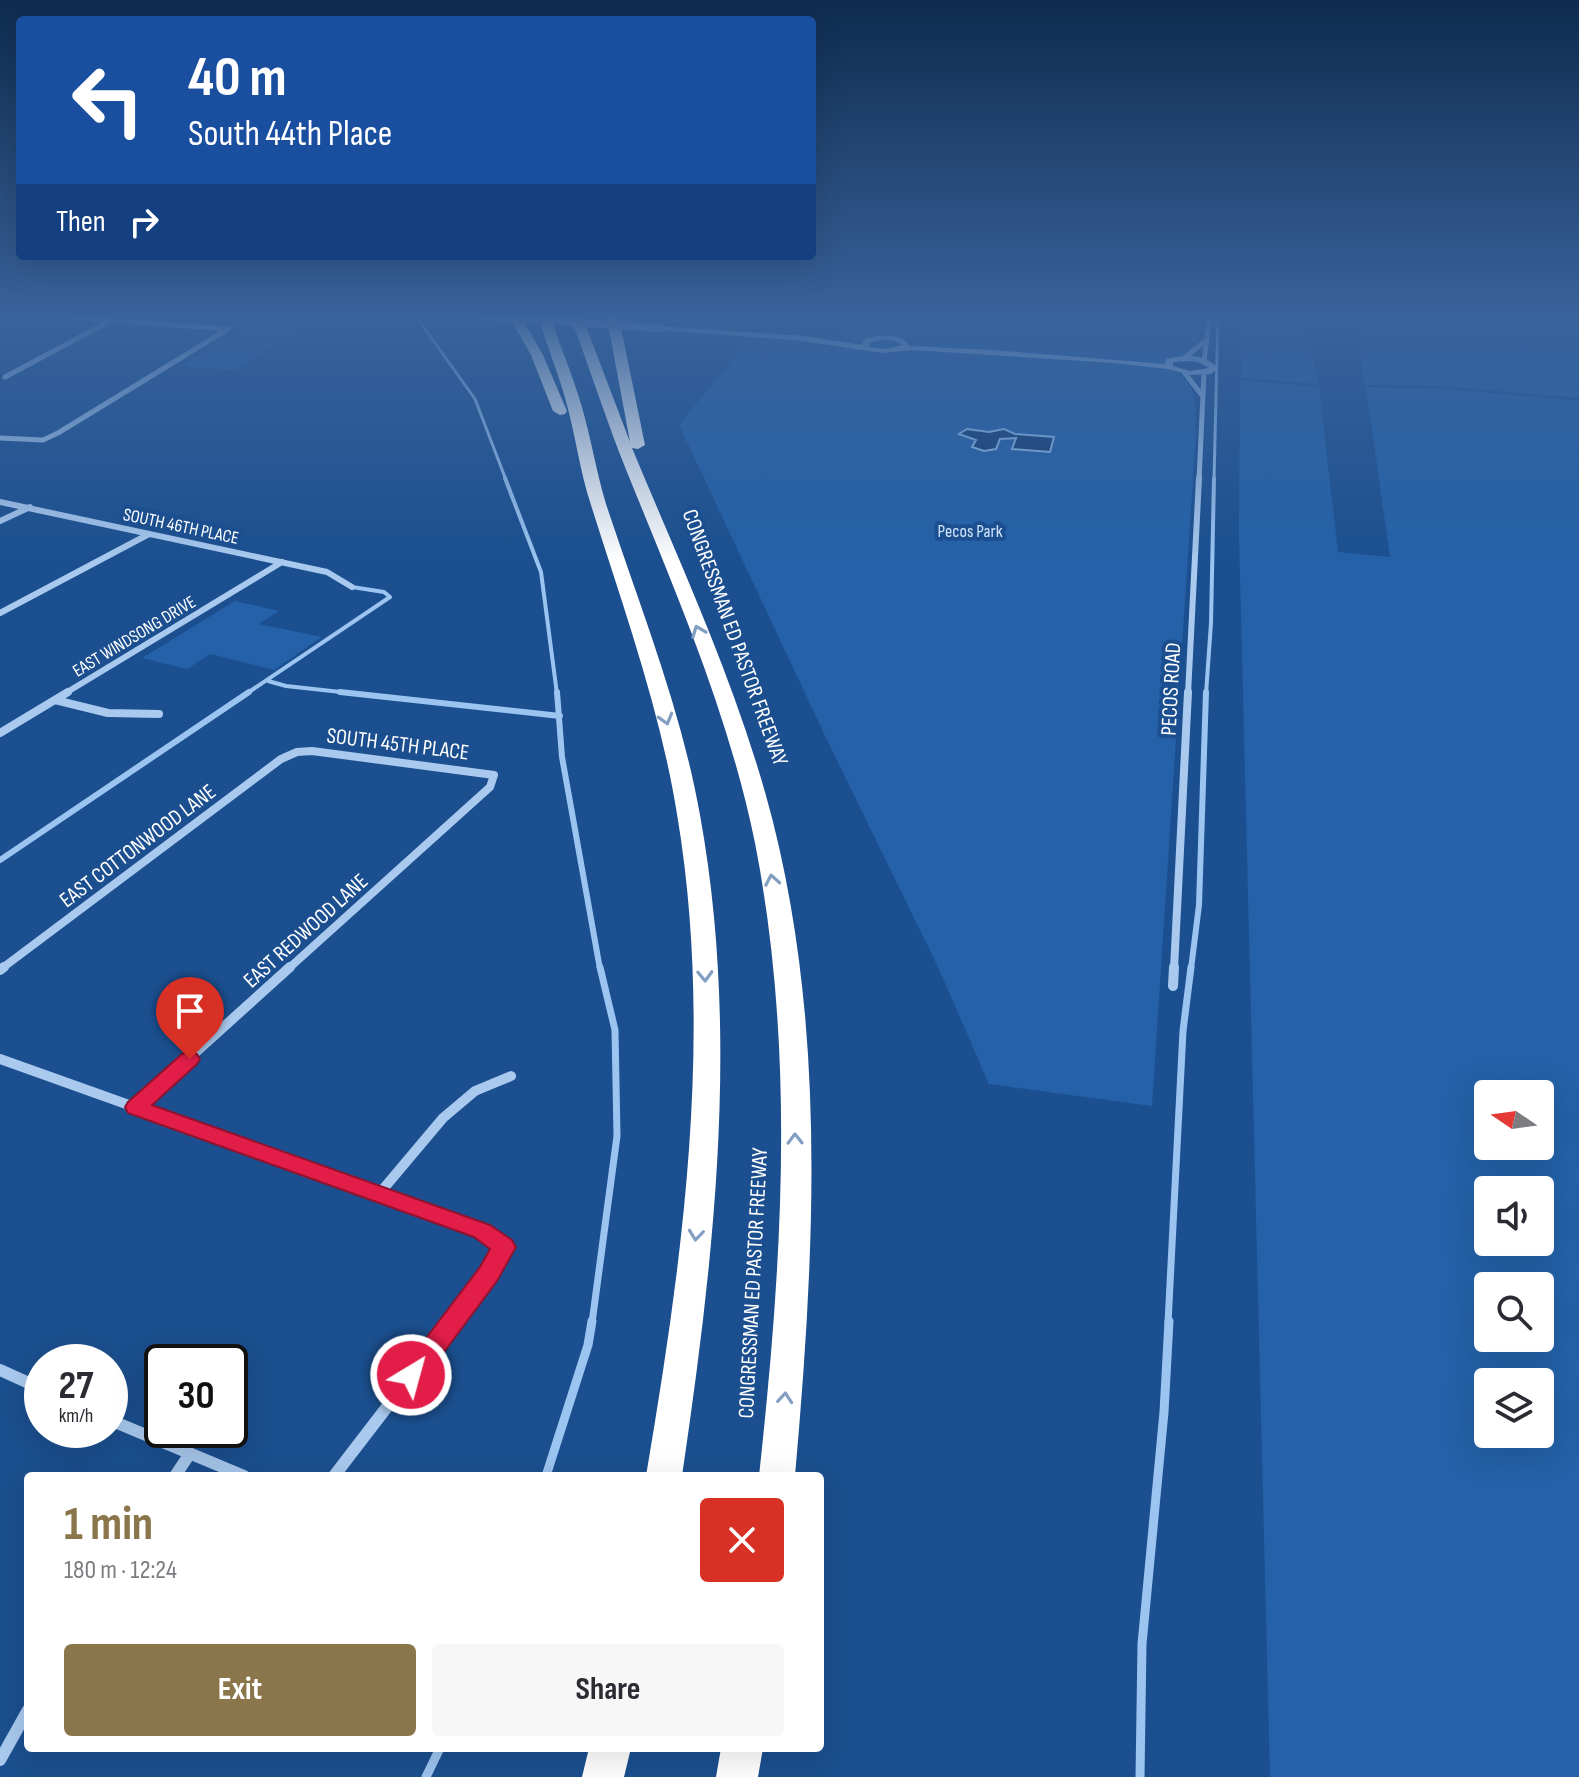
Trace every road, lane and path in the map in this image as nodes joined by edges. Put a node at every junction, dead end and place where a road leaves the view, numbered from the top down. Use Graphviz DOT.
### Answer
graph roads {
  1 [pos="116,396"];
  2 [pos="554,396"];
  3 [pos="571,396"];
  4 [pos="606,396"];
  5 [pos="629,396"];
  6 [pos="1202,396"];
  7 [pos="0,438"];
  8 [pos="0,502"];
  9 [pos="651,506"];
  10 [pos="31,507"];
  11 [pos="600,512"];
  12 [pos="0,521"];
  13 [pos="149,534"];
  14 [pos="282,562"];
  15 [pos="352,587"];
  16 [pos="0,613"];
  17 [pos="55,700"];
  18 [pos="159,714"];
  19 [pos="0,733"];
  20 [pos="297,752"];
  21 [pos="494,775"];
  22 [pos="0,970"];
  23 [pos="1173,986"];
  24 [pos="0,1059"];
  25 [pos="511,1076"];
  26 [pos="135,1107"];
  27 [pos="379,1194"];
  28 [pos="0,1370"];
  29 [pos="24,1381"];
  30 [pos="128,1428"];
  31 [pos="189,1455"];
  32 [pos="178,1472"];
  33 [pos="234,1472"];
  34 [pos="337,1472"];
  35 [pos="665,1472"];
  36 [pos="777,1472"];
  37 [pos="24,1717"];
  38 [pos="609,1752"];
  39 [pos="741,1752"];
  40 [pos="0,1760"];
  41 [pos="603,1777"];
  42 [pos="737,1777"];
  1 -- 7 [label="street"];
  2 -- 11 [label="highway"];
  3 -- 11 [label="highway"];
  4 -- 9 [label="highway, CONGRESSMAN ED PASTOR FREEWAY"];
  5 -- 9 [label="highway"];
  6 -- 23 [label="street, PECOS ROAD"];
  8 -- 10 [label="street, SOUTH 46TH PLACE"];
  36 -- 9 [label="highway, CONGRESSMAN ED PASTOR FREEWAY, one-way"];
  10 -- 12 [label="street"];
  10 -- 13 [label="street, SOUTH 46TH PLACE"];
  11 -- 35 [label="highway, one-way"];
  13 -- 14 [label="street, SOUTH 46TH PLACE"];
  13 -- 16 [label="street"];
  14 -- 15 [label="street, SOUTH 46TH PLACE"];
  14 -- 17 [label="street, EAST WINDSONG DRIVE"];
  17 -- 18 [label="street"];
  17 -- 19 [label="street, EAST WINDSONG DRIVE"];
  20 -- 21 [label="street, SOUTH 45TH PLACE"];
  20 -- 22 [label="street, EAST COTTONWOOD LANE"];
  21 -- 26 [label="street, EAST REDWOOD LANE"];
  24 -- 26 [label="street"];
  25 -- 27 [label="street"];
  26 -- 27 [label="street"];
  27 -- 34 [label="street"];
  28 -- 29 [label="street"];
  30 -- 31 [label="street"];
  31 -- 32 [label="street"];
  31 -- 33 [label="street"];
  37 -- 40 [label="street"];
  38 -- 41 [label="highway"];
  39 -- 42 [label="highway"];
}
